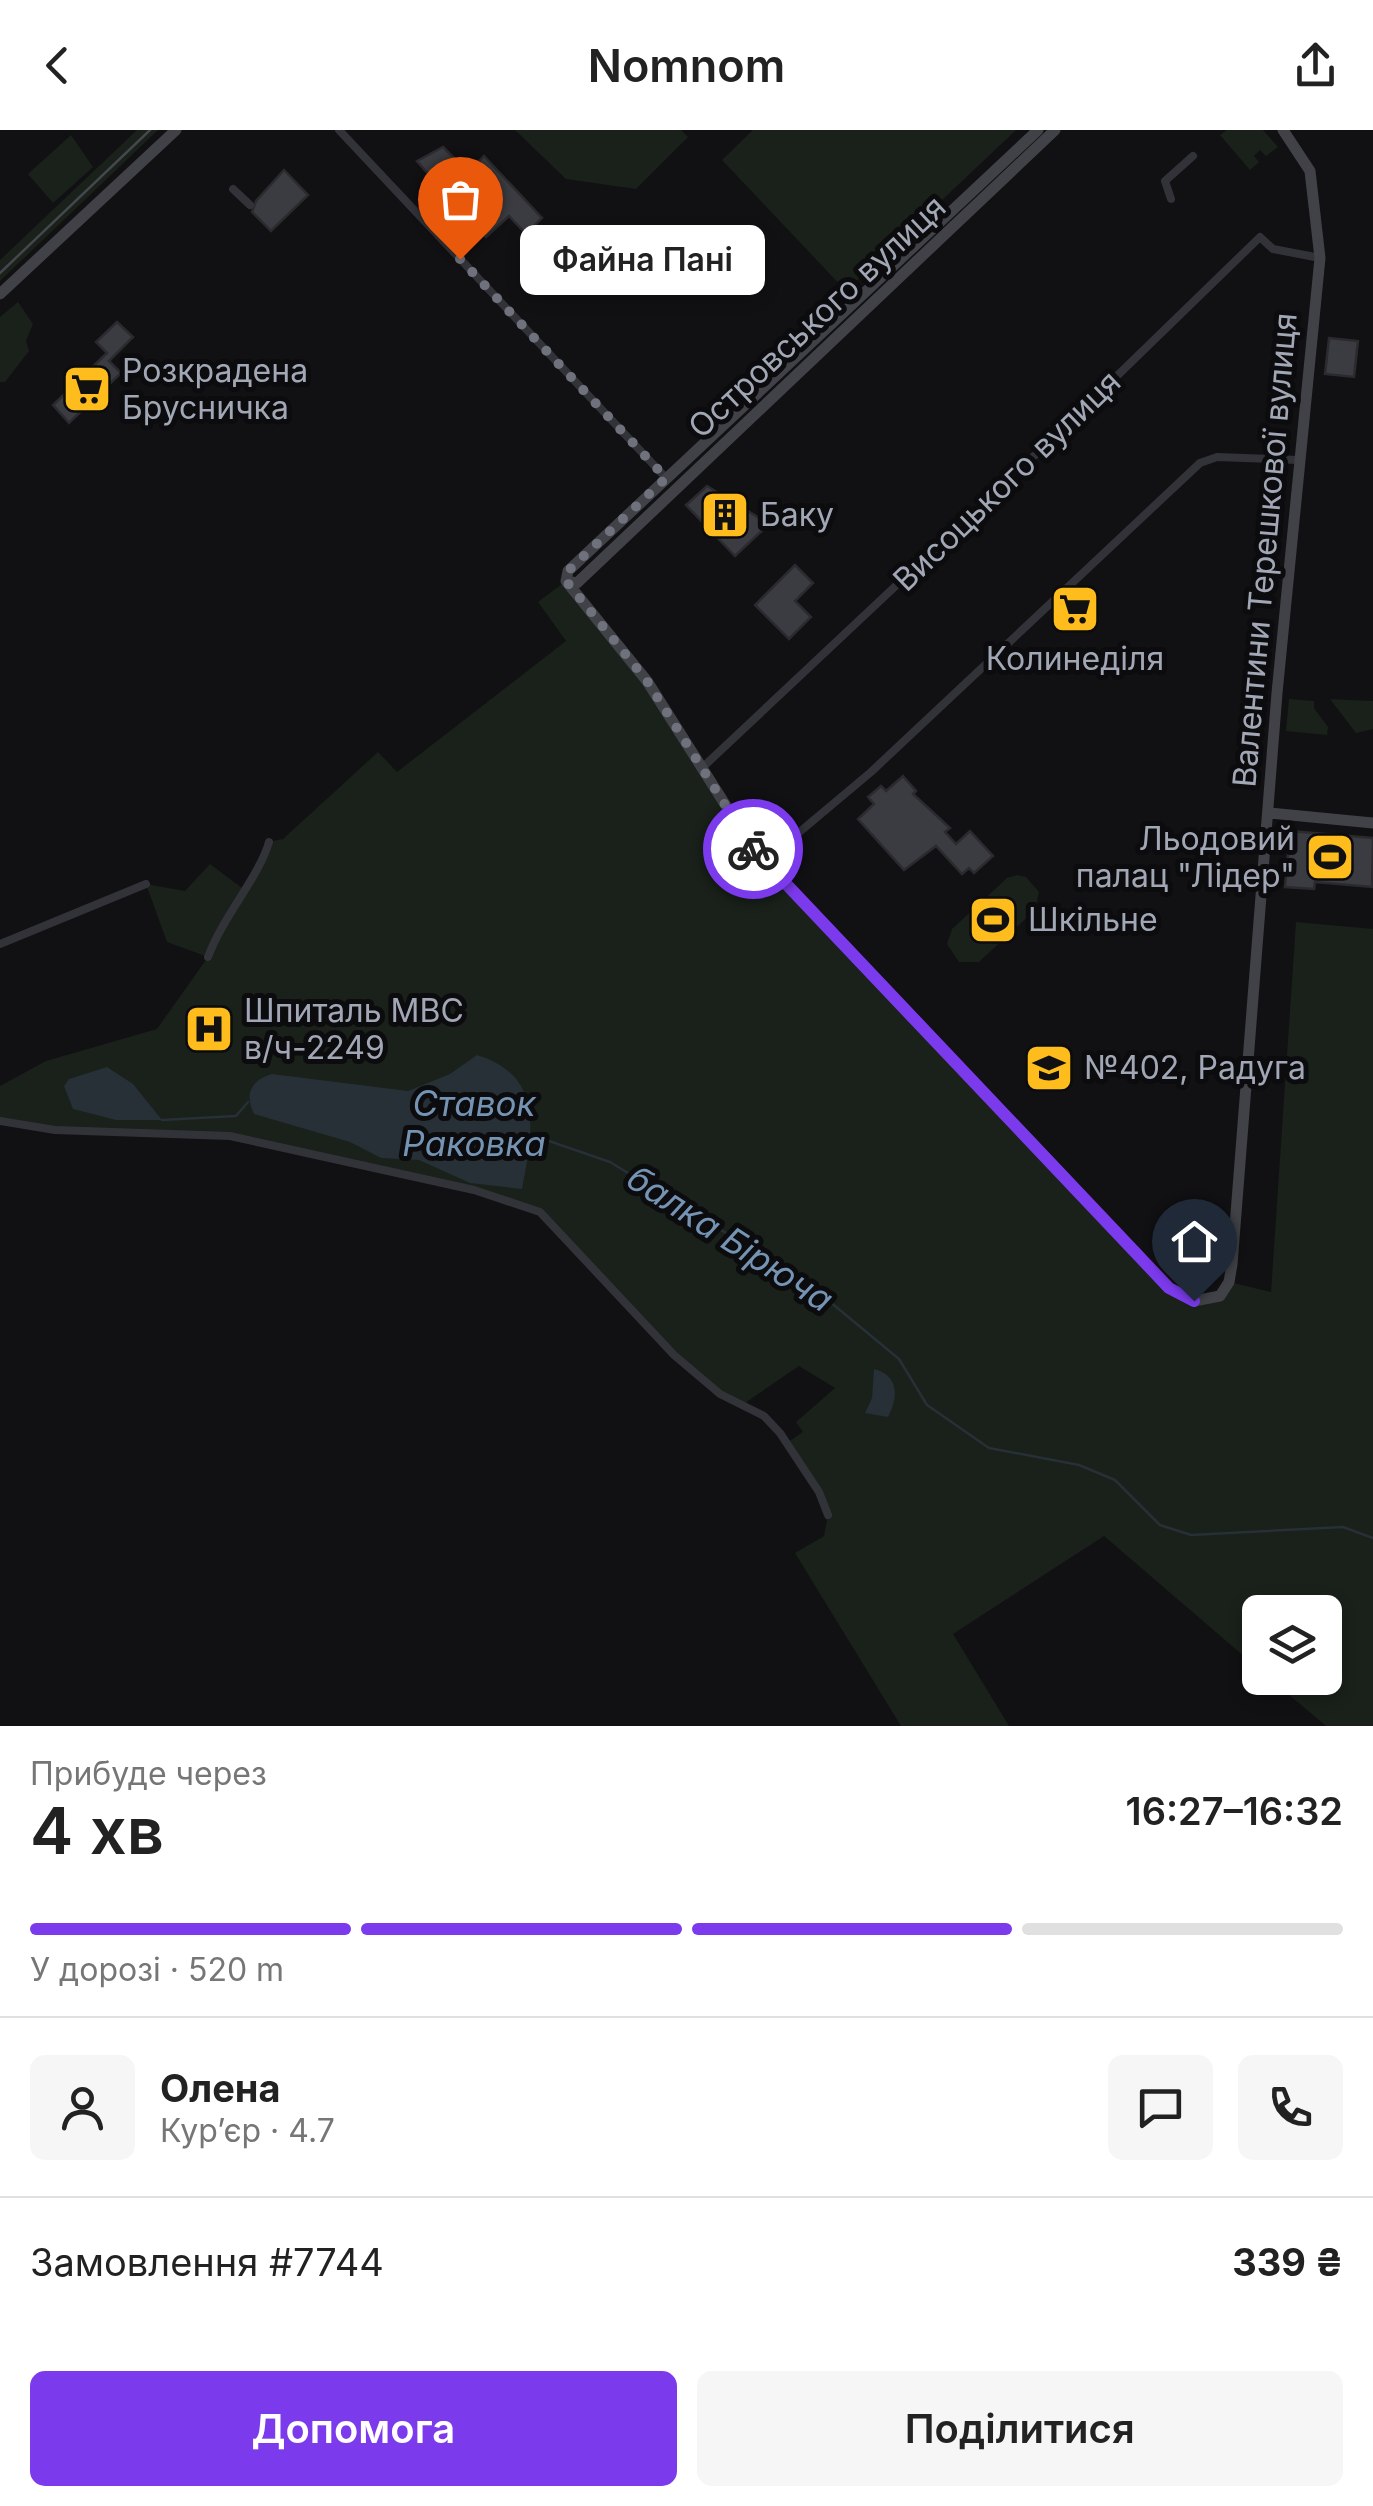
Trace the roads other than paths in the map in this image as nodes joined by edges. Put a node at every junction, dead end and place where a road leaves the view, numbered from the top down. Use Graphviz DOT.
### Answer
graph roads {
  1 [pos="176,130"];
  2 [pos="339,130"];
  3 [pos="1038,130"];
  4 [pos="1055,130"];
  5 [pos="1282,130"];
  6 [pos="1193,156"];
  7 [pos="233,189"];
  8 [pos="1171,199"];
  9 [pos="250,205"];
  10 [pos="1320,258"];
  11 [pos="0,294"];
  12 [pos="1299,460"];
  13 [pos="666,478"];
  14 [pos="566,581"];
  15 [pos="703,766"];
  16 [pos="1270,813"];
  17 [pos="1373,823"];
  18 [pos="269,842"];
  19 [pos="765,862"];
  20 [pos="146,884"];
  21 [pos="0,944"];
  22 [pos="208,957"];
  23 [pos="0,1121"];
  24 [pos="828,1515"];
  1 -- 11 [label="street"];
  2 -- 13 [label="street"];
  3 -- 13 [label="street, Островського вулиця"];
  4 -- 14 [label="street, Островського вулиця"];
  5 -- 10 [label="street, Валентини Терешкової вулиця"];
  6 -- 8 [label="street"];
  7 -- 9 [label="street"];
  10 -- 12 [label="street, Валентини Терешкової вулиця"];
  10 -- 15 [label="street, Висоцького вулиця"];
  12 -- 16 [label="street, Валентини Терешкової вулиця"];
  12 -- 19 [label="street"];
  13 -- 14 [label="street, Островського вулиця"];
  14 -- 15 [label="street"];
  15 -- 19 [label="street"];
  16 -- 17 [label="street"];
  16 -- 19 [label="street, Валентини Терешкової вулиця"];
  18 -- 22 [label="street"];
  20 -- 21 [label="street"];
  23 -- 24 [label="street"];
}
